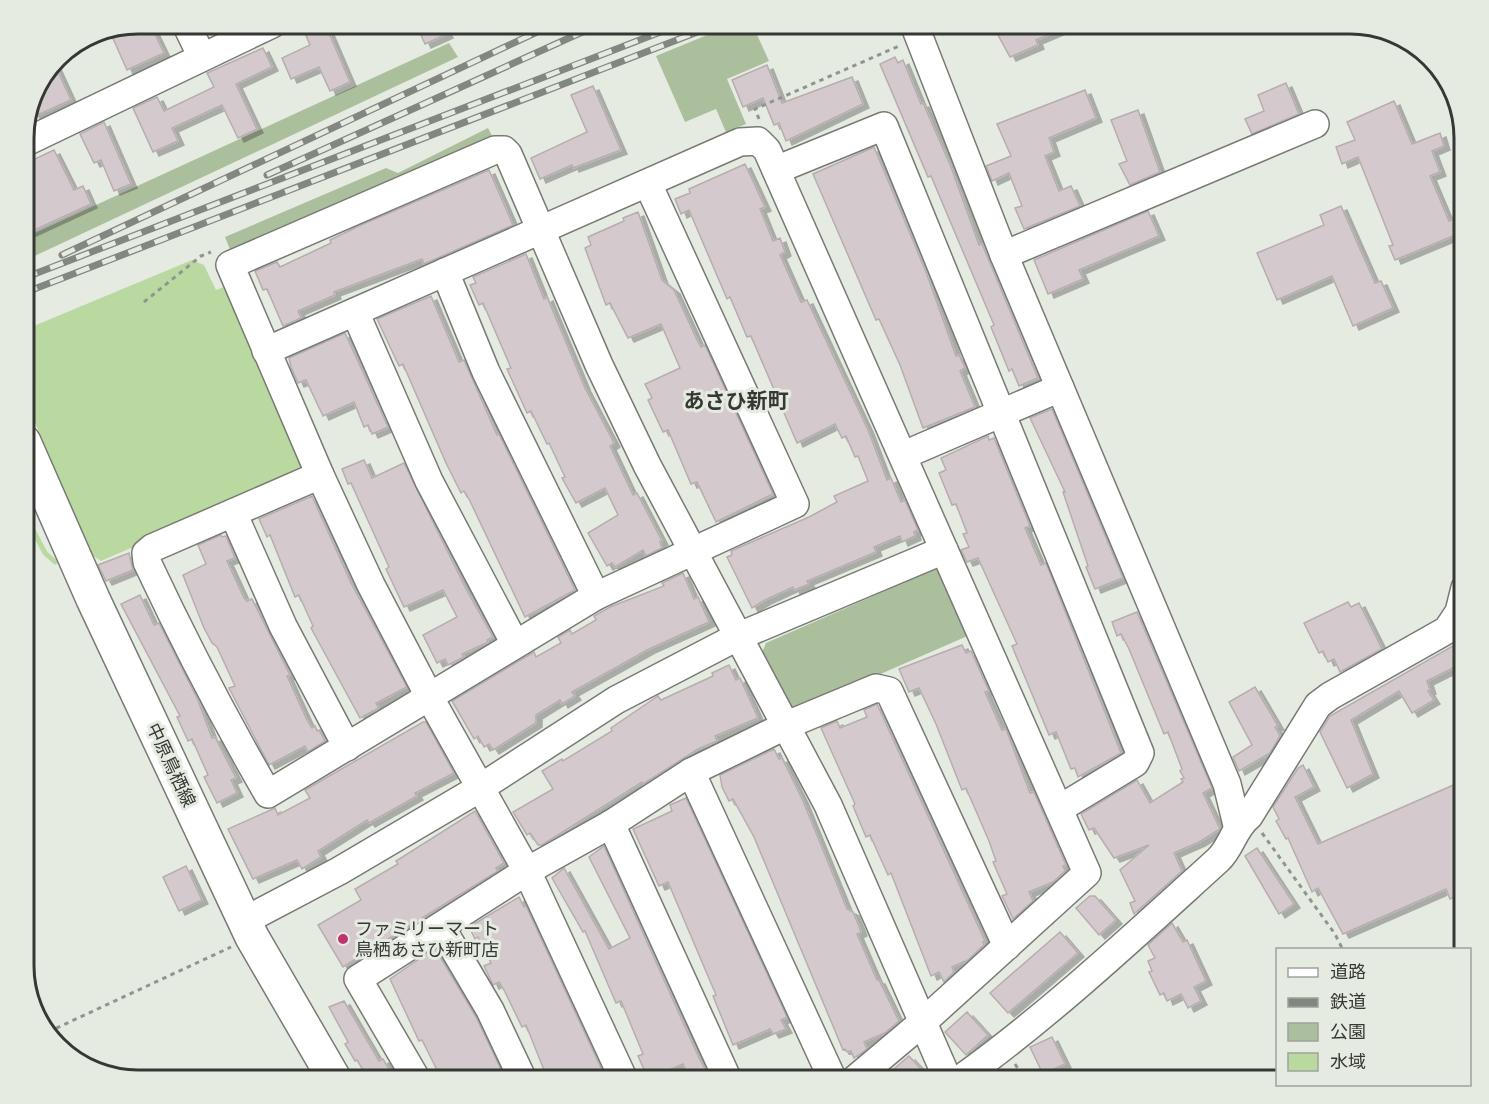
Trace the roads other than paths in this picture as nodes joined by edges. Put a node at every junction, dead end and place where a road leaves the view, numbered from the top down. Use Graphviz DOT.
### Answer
graph roads {
  1 [pos="191,34"];
  2 [pos="251,34"];
  3 [pos="919,34"];
  4 [pos="202,57"];
  5 [pos="1315,124"];
  6 [pos="35,138"];
  7 [pos="776,170"];
  8 [pos="648,184"];
  9 [pos="540,230"];
  10 [pos="1004,255"];
  11 [pos="445,272"];
  12 [pos="355,312"];
  13 [pos="266,351"];
  14 [pos="1060,388"];
  15 [pos="1001,413"];
  16 [pos="904,455"];
  17 [pos="35,467"];
  18 [pos="320,475"];
  19 [pos="233,513"];
  20 [pos="691,550"];
  21 [pos="944,550"];
  22 [pos="596,596"];
  23 [pos="1454,619"];
  24 [pos="736,637"];
  25 [pos="515,644"];
  26 [pos="430,698"];
  27 [pos="787,725"];
  28 [pos="347,747"];
  29 [pos="691,772"];
  30 [pos="480,788"];
  31 [pos="1059,809"];
  32 [pos="1243,820"];
  33 [pos="611,824"];
  34 [pos="527,871"];
  35 [pos="441,927"];
  36 [pos="248,929"];
  37 [pos="1006,946"];
  38 [pos="923,1022"];
  39 [pos="329,1070"];
  40 [pos="411,1070"];
  41 [pos="518,1070"];
  42 [pos="619,1070"];
  43 [pos="723,1070"];
  44 [pos="828,1070"];
  45 [pos="866,1070"];
  46 [pos="944,1070"];
  47 [pos="973,1070"];
  1 -- 4 [label="street"];
  2 -- 4 [label="street"];
  3 -- 10 [label="street"];
  4 -- 6 [label="street"];
  5 -- 10 [label="street"];
  7 -- 8 [label="street"];
  7 -- 15 [label="street"];
  7 -- 16 [label="street"];
  8 -- 9 [label="street"];
  8 -- 20 [label="street"];
  9 -- 11 [label="street"];
  9 -- 13 [label="street"];
  9 -- 20 [label="street"];
  10 -- 14 [label="street"];
  11 -- 12 [label="street"];
  11 -- 22 [label="street"];
  12 -- 13 [label="street"];
  12 -- 25 [label="street"];
  13 -- 18 [label="street"];
  14 -- 15 [label="street"];
  14 -- 32 [label="street"];
  15 -- 16 [label="street"];
  15 -- 31 [label="street"];
  16 -- 21 [label="street"];
  17 -- 36 [label="main road, 中原鳥栖線"];
  18 -- 19 [label="street"];
  18 -- 26 [label="street"];
  19 -- 28 [label="street"];
  19 -- 28 [label="street"];
  20 -- 22 [label="street"];
  20 -- 24 [label="street"];
  21 -- 24 [label="street"];
  21 -- 31 [label="street"];
  22 -- 25 [label="street"];
  23 -- 32 [label="street"];
  24 -- 27 [label="street"];
  24 -- 30 [label="street"];
  25 -- 26 [label="street"];
  26 -- 28 [label="street"];
  26 -- 30 [label="street"];
  27 -- 29 [label="street"];
  27 -- 37 [label="street"];
  27 -- 38 [label="street"];
  29 -- 33 [label="street"];
  29 -- 44 [label="street"];
  30 -- 34 [label="street"];
  30 -- 36 [label="street"];
  31 -- 37 [label="street"];
  32 -- 47 [label="street"];
  33 -- 34 [label="street"];
  33 -- 43 [label="street"];
  34 -- 35 [label="street"];
  34 -- 42 [label="street"];
  35 -- 40 [label="street"];
  35 -- 41 [label="street"];
  36 -- 39 [label="main road, 中原鳥栖線"];
  37 -- 38 [label="street"];
  38 -- 45 [label="street"];
  38 -- 46 [label="street"];
}
